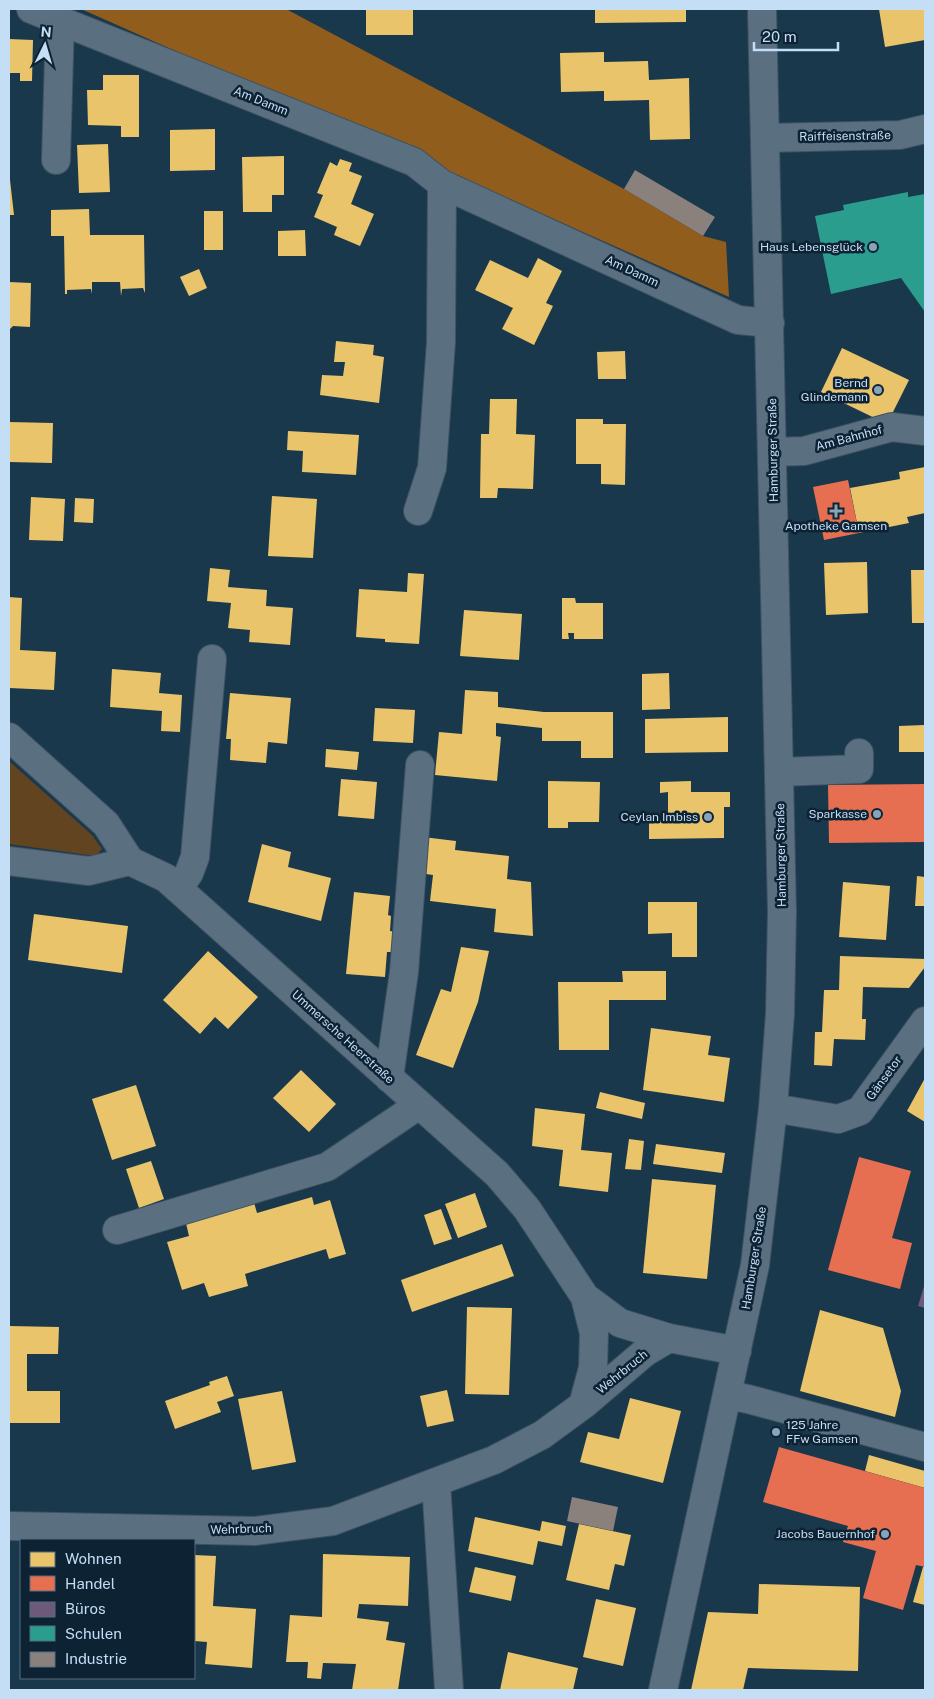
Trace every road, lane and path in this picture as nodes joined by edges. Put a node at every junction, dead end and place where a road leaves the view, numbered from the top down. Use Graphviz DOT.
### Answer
graph roads {
  1 [pos="31,9"];
  2 [pos="762,9"];
  3 [pos="68,24"];
  4 [pos="925,129"];
  5 [pos="765,138"];
  6 [pos="56,160"];
  7 [pos="442,184"];
  8 [pos="770,323"];
  9 [pos="925,431"];
  10 [pos="773,452"];
  11 [pos="418,510"];
  12 [pos="212,659"];
  13 [pos="9,737"];
  14 [pos="858,753"];
  15 [pos="420,764"];
  16 [pos="780,772"];
  17 [pos="130,861"];
  18 [pos="9,862"];
  19 [pos="178,889"];
  20 [pos="925,1021"];
  21 [pos="389,1078"];
  22 [pos="418,1105"];
  23 [pos="773,1108"];
  24 [pos="117,1230"];
  25 [pos="585,1297"];
  26 [pos="669,1338"];
  27 [pos="738,1351"];
  28 [pos="726,1395"];
  29 [pos="583,1405"];
  30 [pos="925,1447"];
  31 [pos="436,1482"];
  32 [pos="9,1526"];
  33 [pos="449,1690"];
  34 [pos="663,1690"];
  1 -- 3 [label="street, Am Damm"];
  2 -- 5 [label="street, Hamburger Straße"];
  3 -- 6 [label="street"];
  3 -- 7 [label="street, Am Damm"];
  4 -- 5 [label="street, Raiffeisenstraße"];
  5 -- 8 [label="street, Hamburger Straße"];
  7 -- 8 [label="street, Am Damm"];
  7 -- 11 [label="street"];
  8 -- 10 [label="street, Hamburger Straße"];
  9 -- 10 [label="street, Am Bahnhof"];
  10 -- 16 [label="street, Hamburger Straße"];
  12 -- 19 [label="street"];
  13 -- 17 [label="street"];
  14 -- 16 [label="street"];
  15 -- 21 [label="street"];
  16 -- 23 [label="street, Hamburger Straße"];
  17 -- 18 [label="street"];
  17 -- 19 [label="street, Ummersche Heerstraße"];
  19 -- 21 [label="street, Ummersche Heerstraße"];
  20 -- 23 [label="street, Gänsetor"];
  21 -- 22 [label="street, Ummersche Heerstraße"];
  22 -- 24 [label="street"];
  22 -- 25 [label="street, Ummersche Heerstraße"];
  23 -- 27 [label="street, Hamburger Straße"];
  25 -- 26 [label="street, Ummersche Heerstraße"];
  25 -- 29 [label="street"];
  26 -- 27 [label="street"];
  26 -- 29 [label="street, Wehrbruch"];
  27 -- 28 [label="street, Hamburger Straße"];
  28 -- 30 [label="street"];
  28 -- 34 [label="street, Hamburger Straße"];
  29 -- 31 [label="street, Wehrbruch"];
  31 -- 32 [label="street, Wehrbruch"];
  31 -- 33 [label="street"];
}
